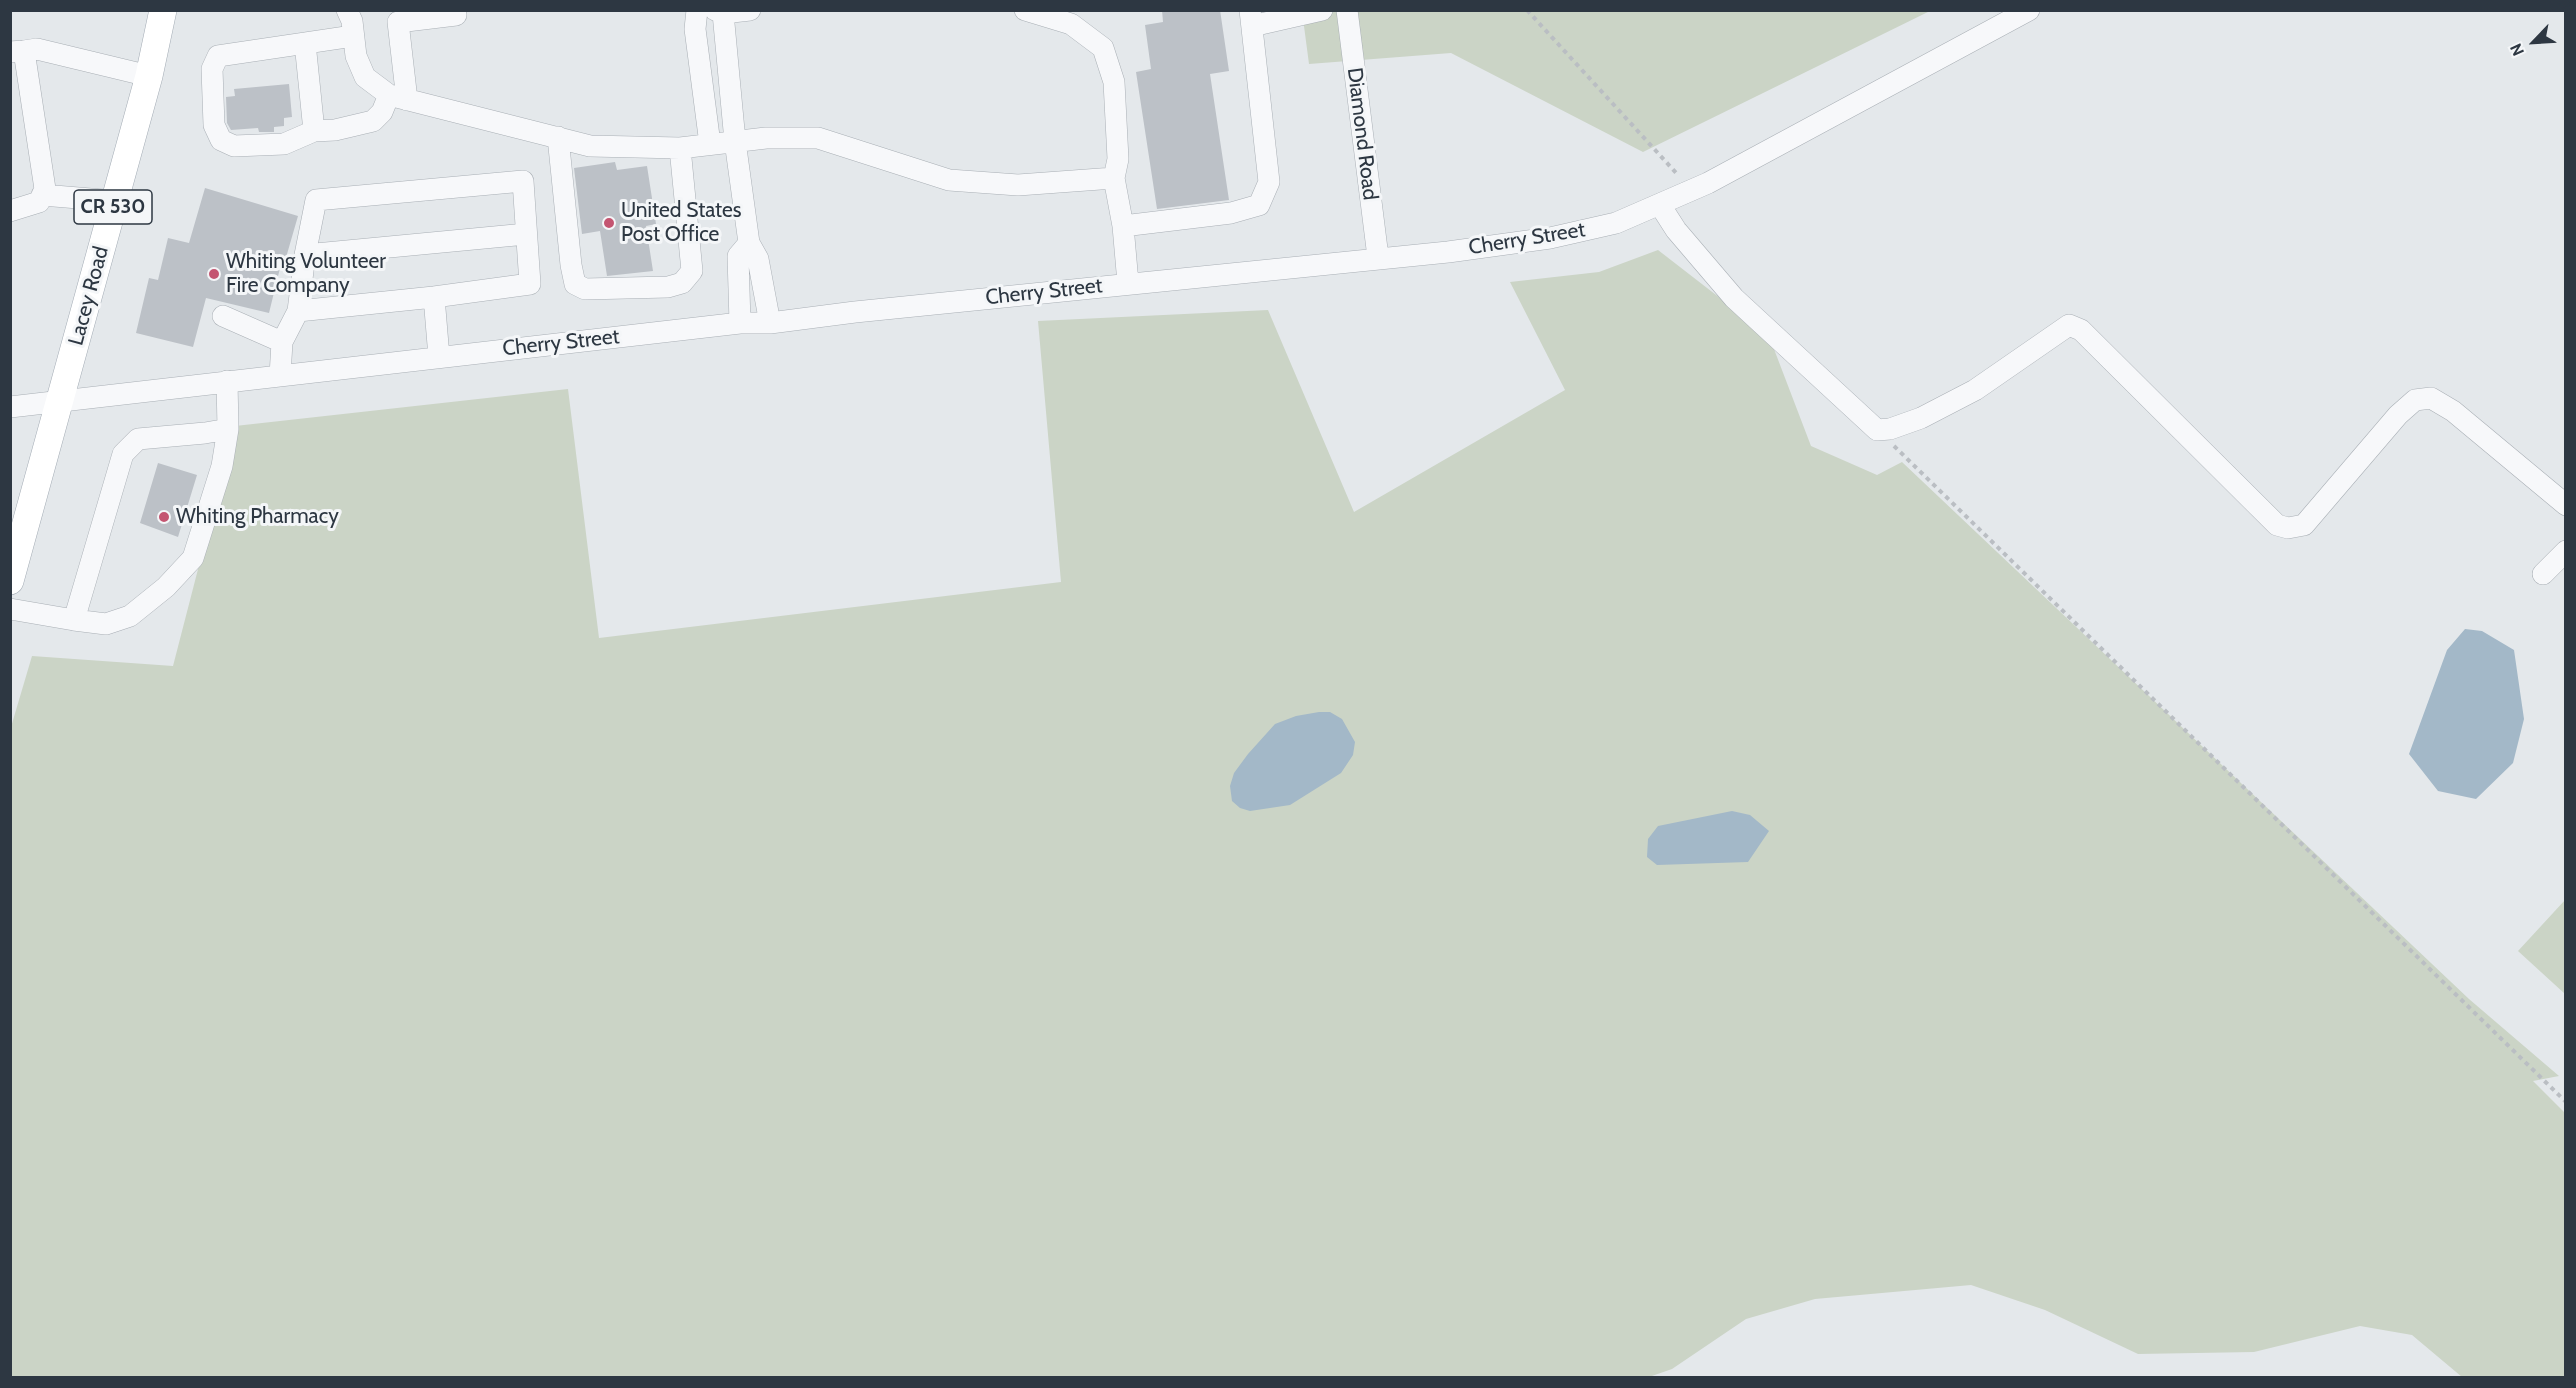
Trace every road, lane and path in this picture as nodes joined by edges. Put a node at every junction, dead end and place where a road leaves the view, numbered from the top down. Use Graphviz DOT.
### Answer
graph roads {
  1 [pos="163,10"];
  2 [pos="347,10"];
  3 [pos="455,10"];
  4 [pos="697,10"];
  5 [pos="750,10"];
  6 [pos="1025,10"];
  7 [pos="1322,10"];
  8 [pos="1347,10"];
  9 [pos="1527,10"];
  10 [pos="2028,10"];
  11 [pos="719,12"];
  12 [pos="1251,19"];
  13 [pos="353,36"];
  14 [pos="305,43"];
  15 [pos="17,51"];
  16 [pos="149,76"];
  17 [pos="398,97"];
  18 [pos="314,131"];
  19 [pos="558,137"];
  20 [pos="735,141"];
  21 [pos="710,144"];
  22 [pos="680,148"];
  23 [pos="1114,178"];
  24 [pos="1694,190"];
  25 [pos="42,195"];
  26 [pos="115,201"];
  27 [pos="1660,206"];
  28 [pos="10,211"];
  29 [pos="1123,226"];
  30 [pos="526,234"];
  31 [pos="749,243"];
  32 [pos="305,255"];
  33 [pos="1378,257"];
  34 [pos="1128,283"];
  35 [pos="434,297"];
  36 [pos="298,311"];
  37 [pos="223,316"];
  38 [pos="740,323"];
  39 [pos="770,323"];
  40 [pos="282,342"];
  41 [pos="440,357"];
  42 [pos="280,376"];
  43 [pos="227,381"];
  44 [pos="59,402"];
  45 [pos="10,407"];
  46 [pos="228,429"];
  47 [pos="1877,430"];
  48 [pos="2565,505"];
  49 [pos="2565,550"];
  50 [pos="2543,574"];
  51 [pos="10,580"];
  52 [pos="10,609"];
  53 [pos="74,620"];
  54 [pos="2565,1102"];
  1 -- 16 [label="main road, Lacey Road / CR 530"];
  2 -- 13 [label="street"];
  3 -- 17 [label="street"];
  4 -- 21 [label="street"];
  5 -- 11 [label="street"];
  6 -- 23 [label="street"];
  7 -- 12 [label="street"];
  8 -- 33 [label="street, Diamond Road"];
  9 -- 24 [label="path"];
  10 -- 24 [label="street, Cherry Street"];
  11 -- 20 [label="street"];
  12 -- 29 [label="street"];
  13 -- 14 [label="street"];
  13 -- 17 [label="street"];
  14 -- 18 [label="street"];
  14 -- 18 [label="street"];
  15 -- 16 [label="street"];
  15 -- 25 [label="street"];
  16 -- 26 [label="main road, Lacey Road / CR 530"];
  17 -- 18 [label="street"];
  17 -- 19 [label="street"];
  19 -- 22 [label="street"];
  19 -- 22 [label="street"];
  20 -- 21 [label="street"];
  20 -- 23 [label="street"];
  20 -- 31 [label="street"];
  21 -- 22 [label="street"];
  23 -- 29 [label="street"];
  24 -- 27 [label="street, Cherry Street"];
  25 -- 26 [label="street"];
  25 -- 28 [label="street"];
  26 -- 44 [label="main road, Lacey Road / CR 530"];
  27 -- 33 [label="street, Cherry Street"];
  27 -- 47 [label="street"];
  29 -- 34 [label="street"];
  30 -- 32 [label="street"];
  30 -- 32 [label="street"];
  30 -- 35 [label="street"];
  31 -- 38 [label="street"];
  31 -- 39 [label="street"];
  32 -- 36 [label="street"];
  33 -- 34 [label="street, Cherry Street"];
  34 -- 39 [label="street, Cherry Street"];
  35 -- 36 [label="street"];
  35 -- 41 [label="street"];
  36 -- 40 [label="street"];
  37 -- 40 [label="street"];
  38 -- 39 [label="street, Cherry Street"];
  38 -- 41 [label="street, Cherry Street"];
  40 -- 42 [label="street"];
  41 -- 42 [label="street, Cherry Street"];
  42 -- 43 [label="street, Cherry Street"];
  43 -- 44 [label="street, Cherry Street"];
  43 -- 46 [label="street"];
  44 -- 45 [label="street, Cherry Street"];
  44 -- 51 [label="main road, Lacey Road / CR 530"];
  46 -- 53 [label="street"];
  46 -- 53 [label="street"];
  47 -- 48 [label="street"];
  47 -- 54 [label="path"];
  49 -- 50 [label="street"];
  52 -- 53 [label="street"];
}
